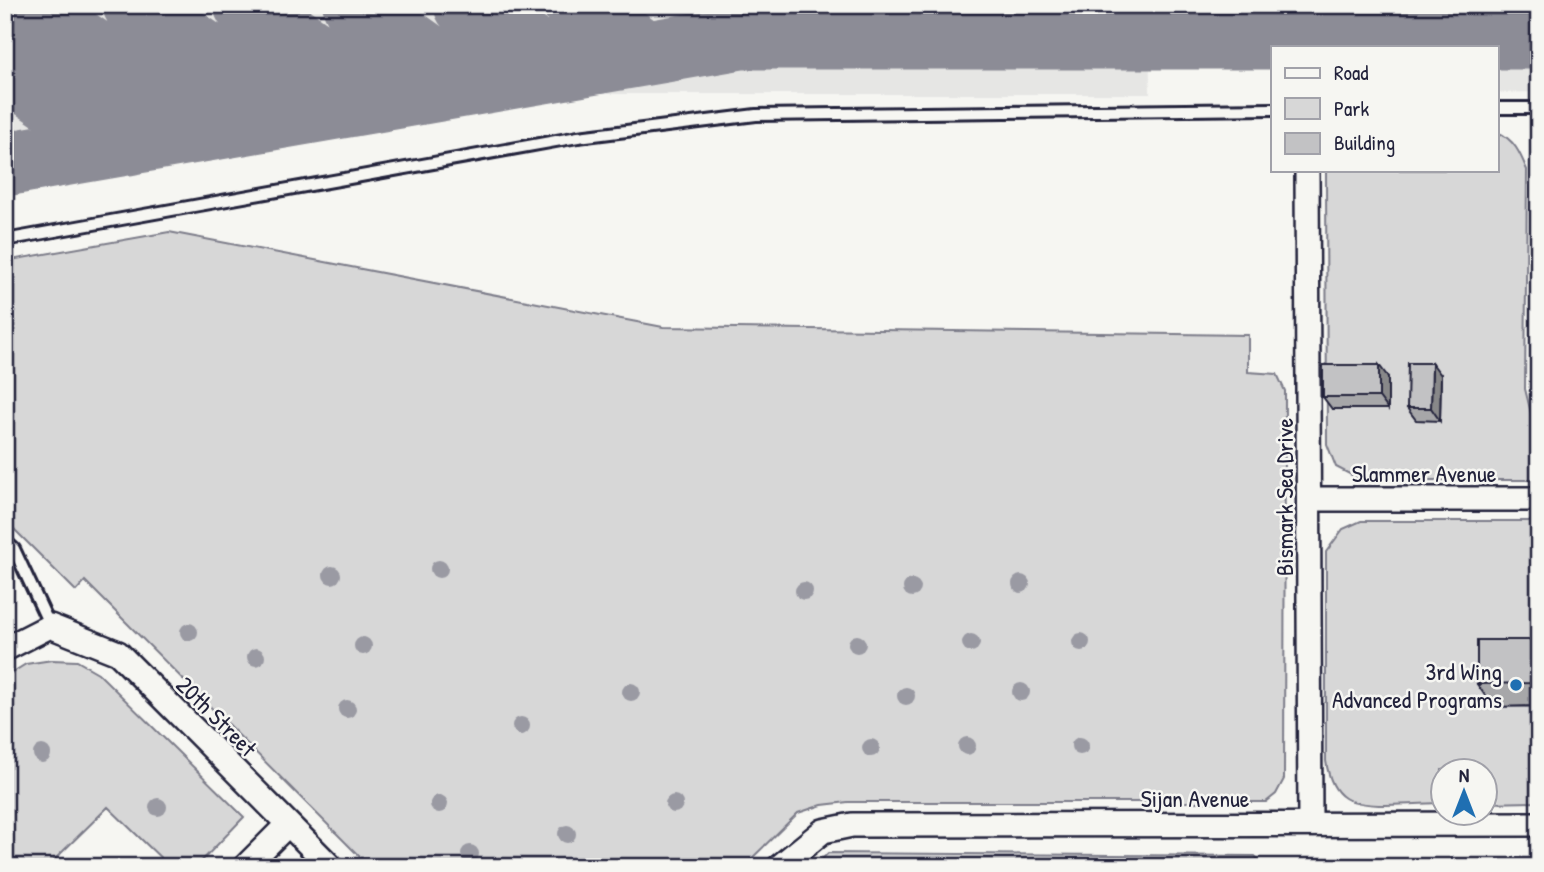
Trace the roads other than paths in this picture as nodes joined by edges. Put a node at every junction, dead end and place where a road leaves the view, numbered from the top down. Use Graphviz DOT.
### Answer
graph roads {
  1 [pos="1498,108"];
  2 [pos="1539,108"];
  3 [pos="1271,109"];
  4 [pos="1307,172"];
  5 [pos="5,240"];
  6 [pos="1310,499"];
  7 [pos="1539,499"];
  8 [pos="5,541"];
  9 [pos="50,626"];
  10 [pos="5,649"];
  11 [pos="288,824"];
  12 [pos="1310,824"];
  13 [pos="1539,824"];
  14 [pos="246,867"];
  15 [pos="331,867"];
  16 [pos="779,867"];
  1 -- 2 [label="lane"];
  3 -- 5 [label="lane"];
  4 -- 6 [label="street, Bismark Sea Drive"];
  6 -- 7 [label="street, Slammer Avenue"];
  6 -- 12 [label="street, Bismark Sea Drive"];
  8 -- 9 [label="lane"];
  9 -- 10 [label="street"];
  9 -- 11 [label="street, 20th Street"];
  11 -- 14 [label="street"];
  11 -- 15 [label="street, 20th Street"];
  12 -- 13 [label="street, Sijan Avenue"];
  12 -- 16 [label="street, Sijan Avenue"];
}
